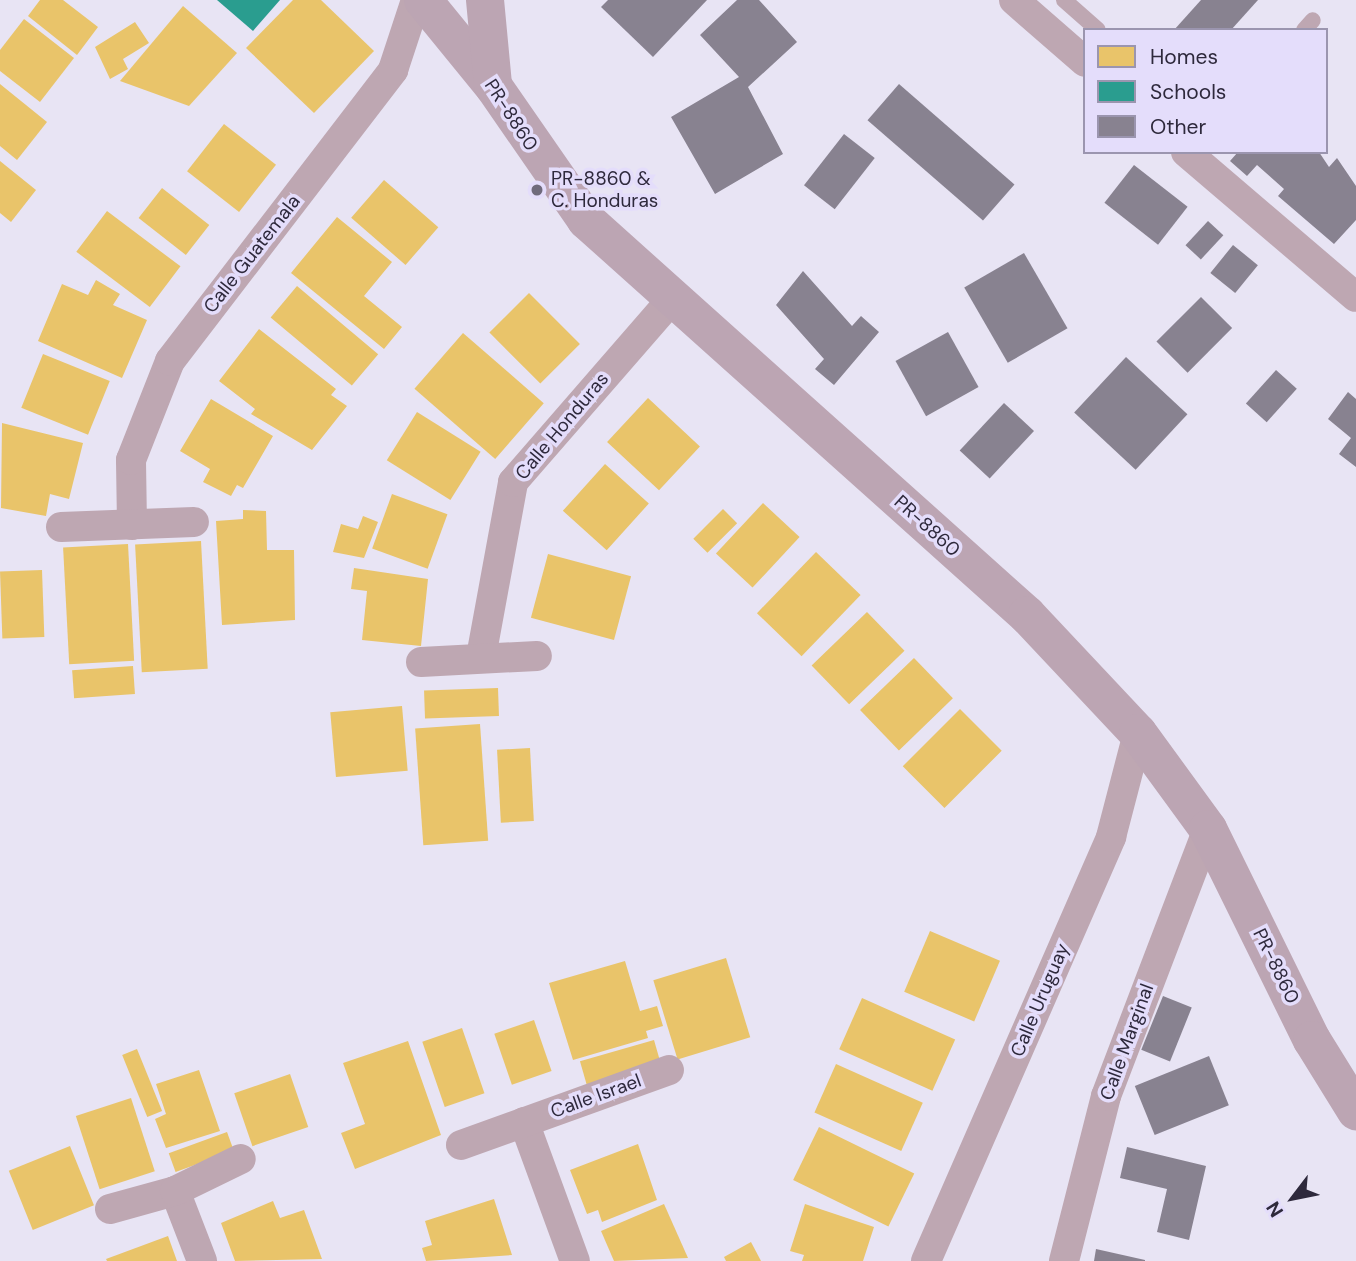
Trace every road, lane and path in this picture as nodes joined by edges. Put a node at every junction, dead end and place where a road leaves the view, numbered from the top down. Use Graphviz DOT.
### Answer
graph roads {
  1 [pos="416,0"];
  2 [pos="423,0"];
  3 [pos="485,0"];
  4 [pos="1014,0"];
  5 [pos="1065,0"];
  6 [pos="1096,28"];
  7 [pos="1083,60"];
  8 [pos="494,87"];
  9 [pos="1188,154"];
  10 [pos="1356,297"];
  11 [pos="671,299"];
  12 [pos="194,522"];
  13 [pos="132,525"];
  14 [pos="61,527"];
  15 [pos="537,656"];
  16 [pos="481,657"];
  17 [pos="421,662"];
  18 [pos="1138,733"];
  19 [pos="1208,828"];
  20 [pos="669,1070"];
  21 [pos="1356,1111"];
  22 [pos="524,1122"];
  23 [pos="461,1145"];
  24 [pos="241,1159"];
  25 [pos="175,1191"];
  26 [pos="110,1209"];
  27 [pos="202,1261"];
  28 [pos="575,1261"];
  29 [pos="926,1261"];
  30 [pos="1064,1261"];
  1 -- 13 [label="street, Calle Guatemala"];
  2 -- 8 [label="street, PR-8860 / PR-8860"];
  3 -- 8 [label="street"];
  4 -- 7 [label="street"];
  5 -- 6 [label="lane"];
  8 -- 11 [label="street, PR-8860 / PR-8860"];
  9 -- 10 [label="street"];
  11 -- 16 [label="street, Calle Honduras"];
  11 -- 18 [label="street, PR-8860 / PR-8860"];
  12 -- 13 [label="street"];
  13 -- 14 [label="street"];
  15 -- 16 [label="street"];
  16 -- 17 [label="street"];
  18 -- 19 [label="street, PR-8860 / PR-8860"];
  18 -- 29 [label="street, Calle Uruguay"];
  19 -- 21 [label="street, PR-8860 / PR-8860"];
  19 -- 30 [label="street, Calle Marginal"];
  20 -- 22 [label="street, Calle Israel"];
  22 -- 23 [label="street, Calle Israel"];
  22 -- 28 [label="street"];
  24 -- 25 [label="street"];
  25 -- 26 [label="street"];
  25 -- 27 [label="street"];
}
